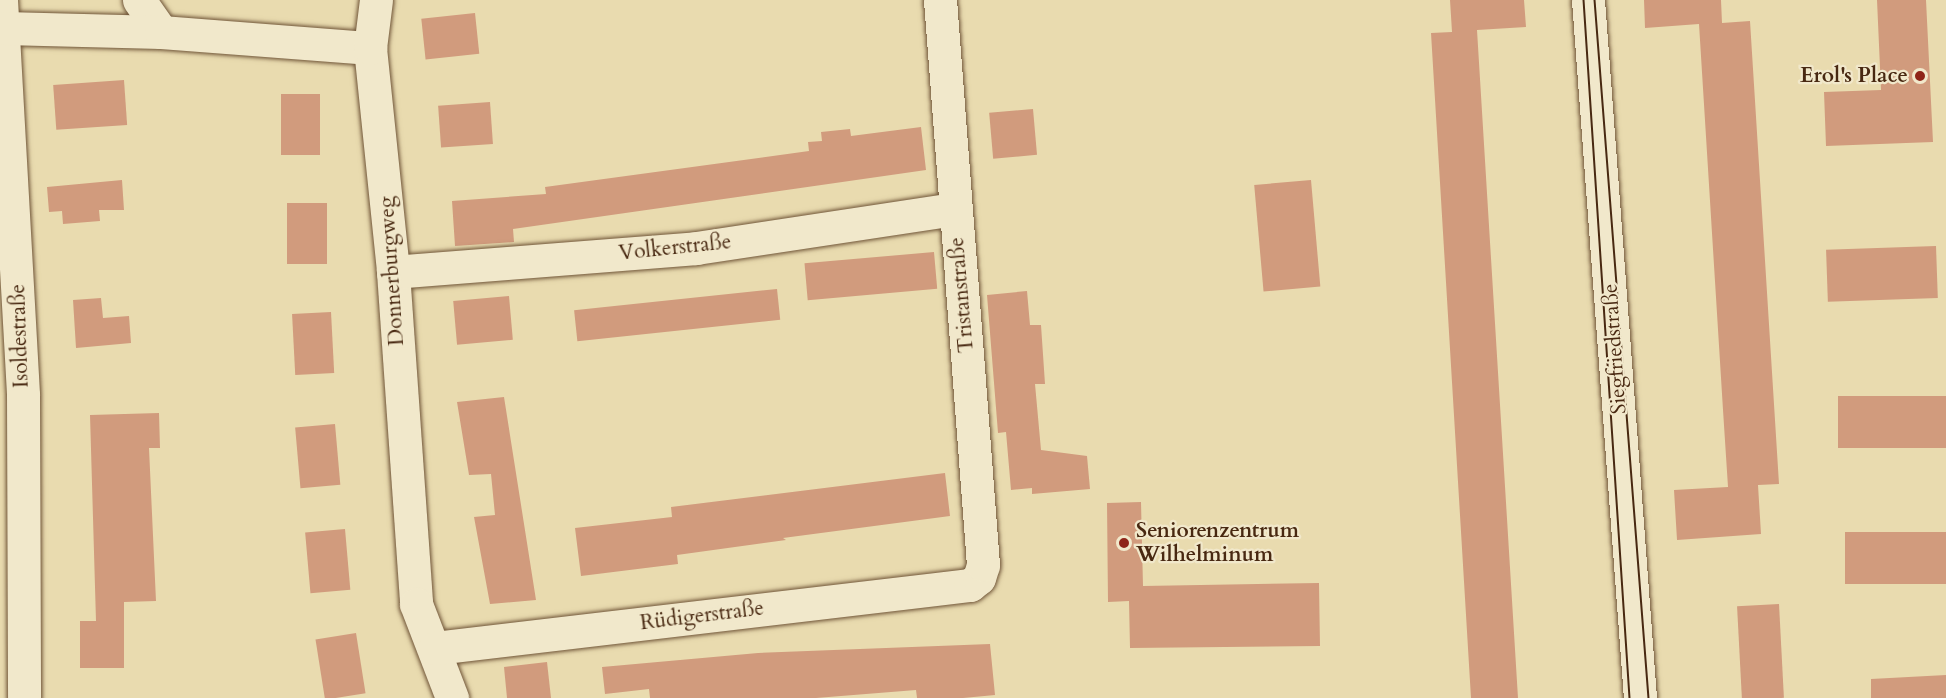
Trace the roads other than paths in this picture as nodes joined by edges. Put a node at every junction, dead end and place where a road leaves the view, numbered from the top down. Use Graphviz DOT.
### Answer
graph roads {
  1 [pos="140,0"];
  2 [pos="376,0"];
  3 [pos="940,0"];
  4 [pos="1588,0"];
  5 [pos="2,14"];
  6 [pos="161,32"];
  7 [pos="370,48"];
  8 [pos="955,209"];
  9 [pos="393,272"];
  10 [pos="13,566"];
  11 [pos="970,585"];
  12 [pos="435,648"];
  13 [pos="24,698"];
  14 [pos="452,698"];
  15 [pos="1640,698"];
  1 -- 6 [label="street"];
  2 -- 7 [label="street, Donnerburgweg"];
  3 -- 8 [label="street, Tristanstraße"];
  4 -- 15 [label="street, Siegfriedstraße"];
  5 -- 6 [label="street"];
  5 -- 10 [label="street, Isoldestraße"];
  6 -- 7 [label="street"];
  7 -- 9 [label="street, Donnerburgweg"];
  8 -- 9 [label="street, Volkerstraße"];
  8 -- 11 [label="street, Tristanstraße"];
  9 -- 12 [label="street, Donnerburgweg"];
  10 -- 13 [label="street, Isoldestraße"];
  11 -- 12 [label="street, Rüdigerstraße"];
  12 -- 14 [label="street, Donnerburgweg"];
}
